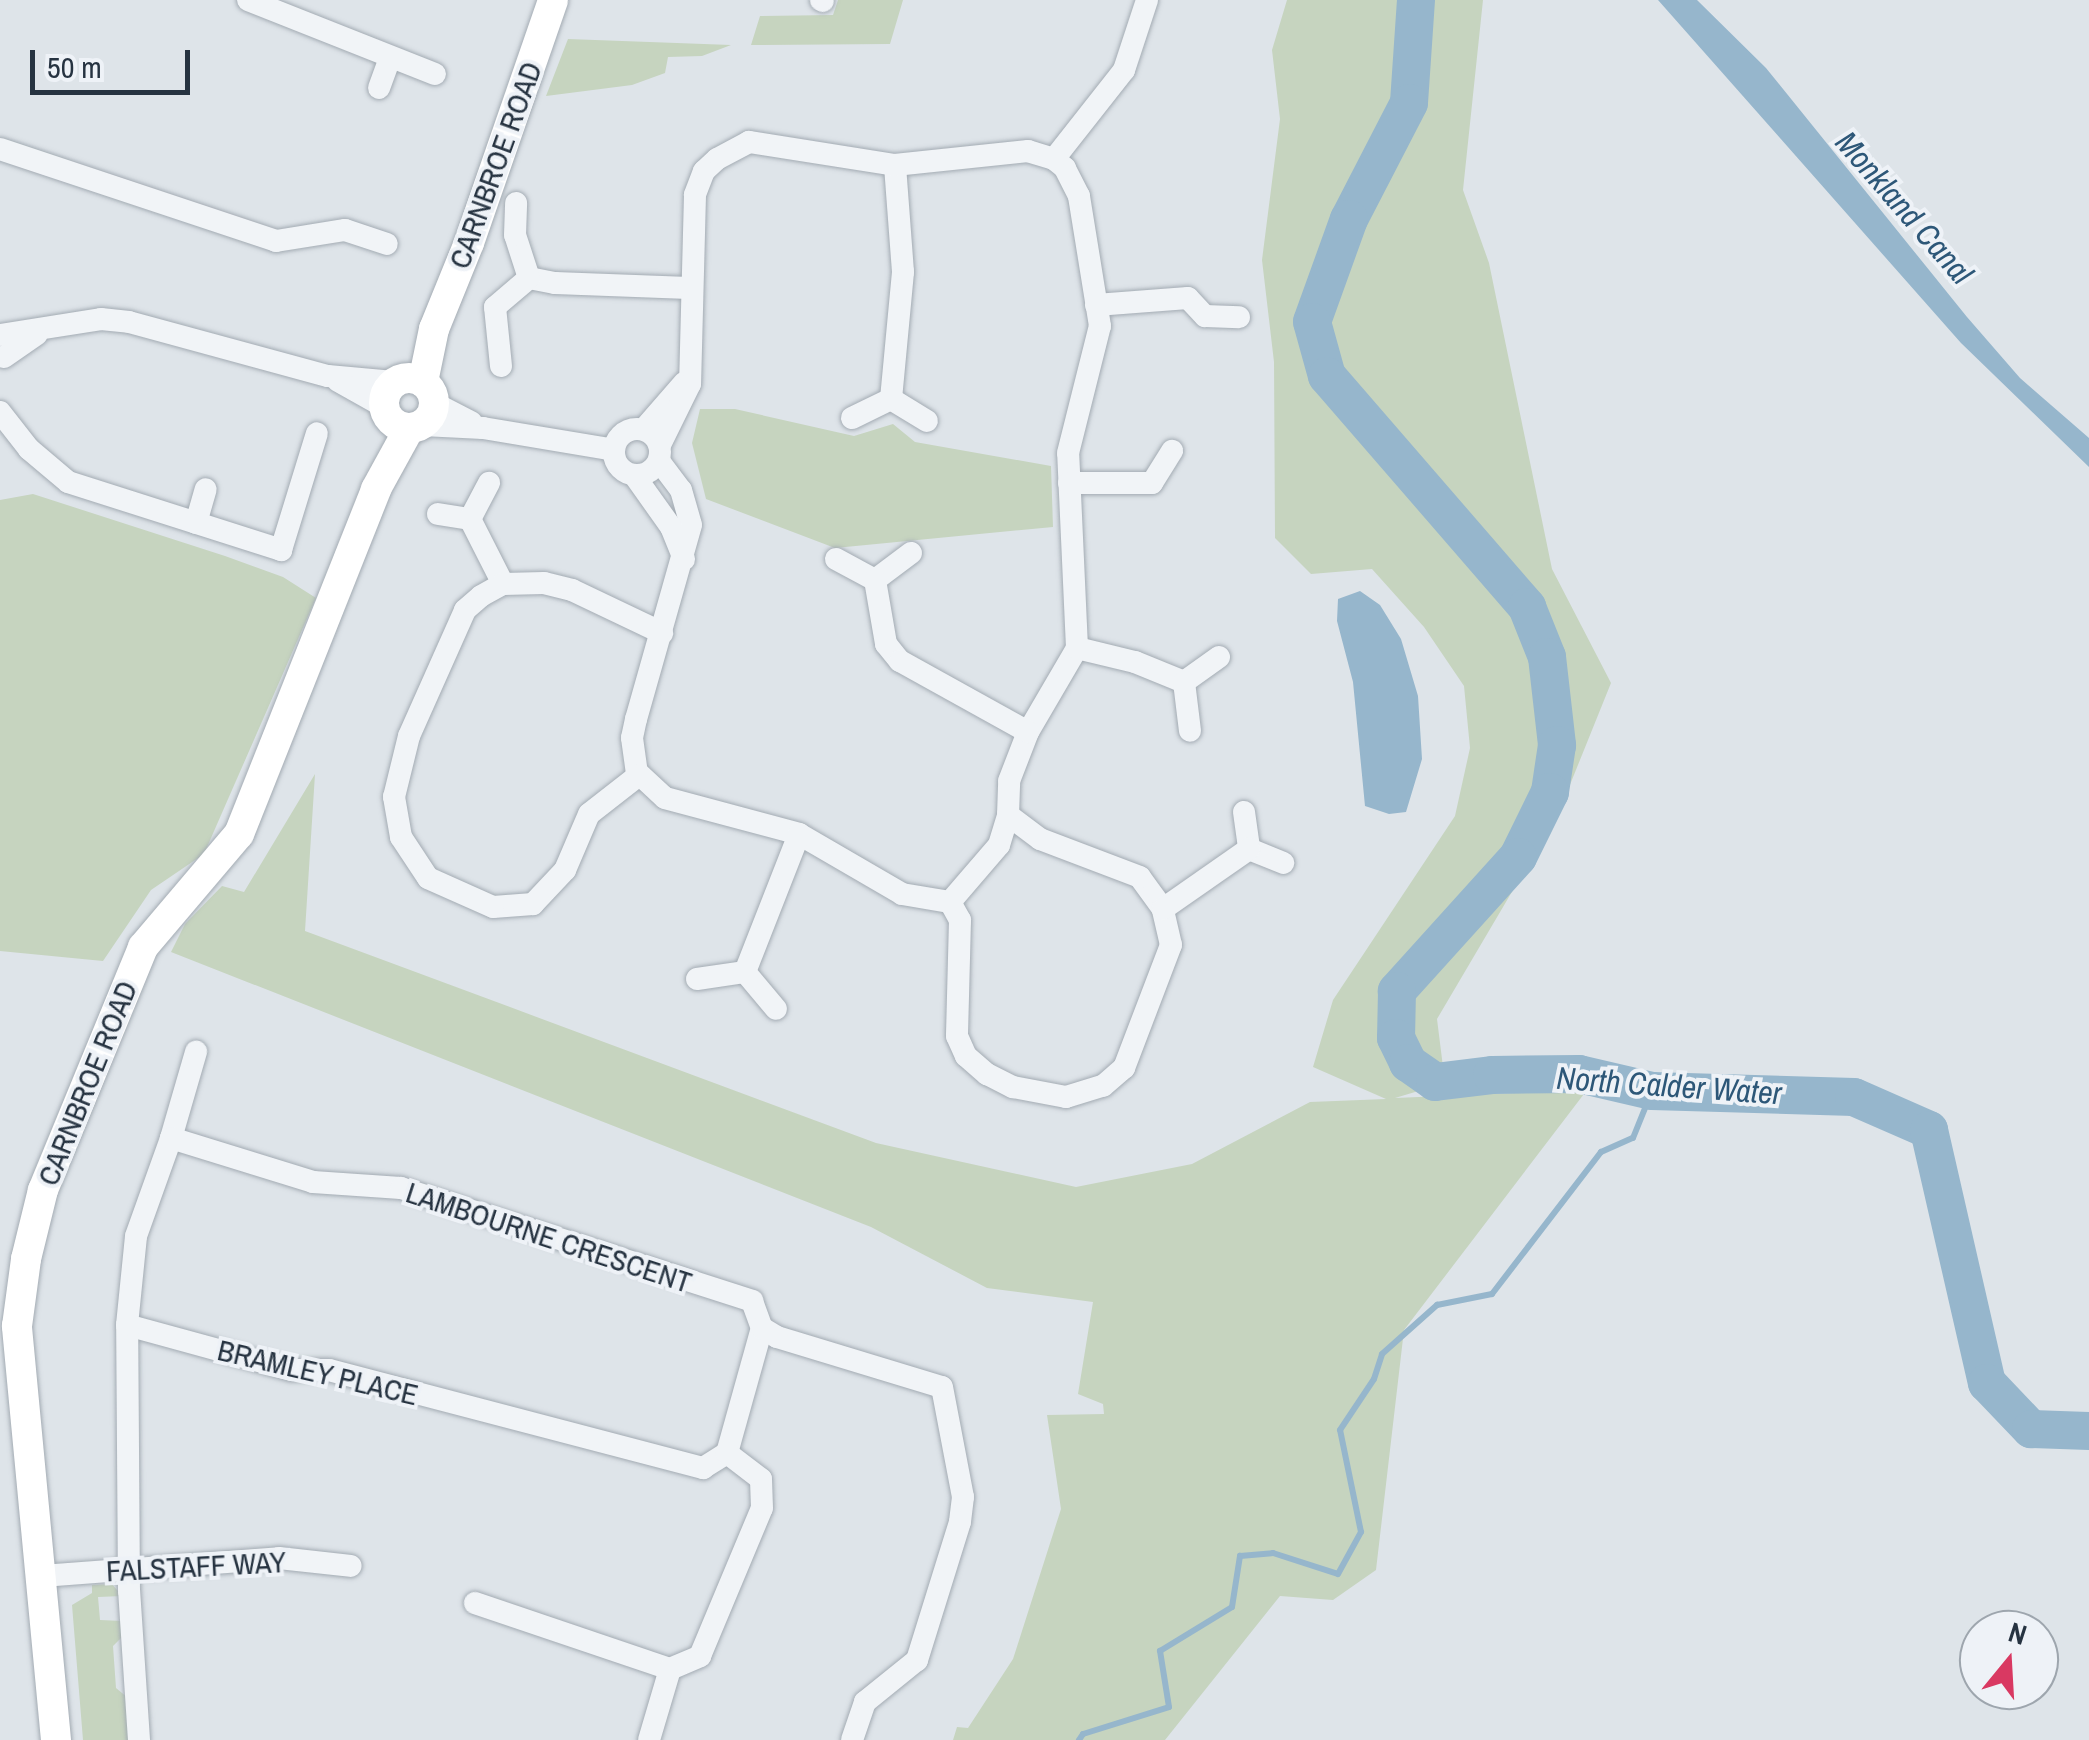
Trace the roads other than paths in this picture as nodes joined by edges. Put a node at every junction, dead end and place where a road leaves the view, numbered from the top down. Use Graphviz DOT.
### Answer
graph roads {
  1 [pos="248,0"];
  2 [pos="552,0"];
  3 [pos="1147,0"];
  4 [pos="308,10"];
  5 [pos="390,58"];
  6 [pos="436,74"];
  7 [pos="379,88"];
  8 [pos="0,149"];
  9 [pos="1054,159"];
  10 [pos="895,164"];
  11 [pos="516,203"];
  12 [pos="387,244"];
  13 [pos="529,278"];
  14 [pos="690,288"];
  15 [pos="1096,305"];
  16 [pos="1240,317"];
  17 [pos="1,351"];
  18 [pos="501,366"];
  19 [pos="890,399"];
  20 [pos="407,403"];
  21 [pos="0,412"];
  22 [pos="852,418"];
  23 [pos="927,421"];
  24 [pos="317,433"];
  25 [pos="654,445"];
  26 [pos="614,450"];
  27 [pos="1172,452"];
  28 [pos="634,475"];
  29 [pos="1069,483"];
  30 [pos="488,484"];
  31 [pos="206,489"];
  32 [pos="438,514"];
  33 [pos="470,519"];
  34 [pos="196,523"];
  35 [pos="911,554"];
  36 [pos="836,559"];
  37 [pos="684,560"];
  38 [pos="875,580"];
  39 [pos="502,584"];
  40 [pos="662,633"];
  41 [pos="1077,648"];
  42 [pos="1219,657"];
  43 [pos="1184,682"];
  44 [pos="1190,730"];
  45 [pos="1028,732"];
  46 [pos="639,775"];
  47 [pos="1244,812"];
  48 [pos="1008,816"];
  49 [pos="799,834"];
  50 [pos="1249,849"];
  51 [pos="1283,863"];
  52 [pos="950,902"];
  53 [pos="1163,910"];
  54 [pos="745,972"];
  55 [pos="697,979"];
  56 [pos="776,1009"];
  57 [pos="196,1052"];
  58 [pos="170,1138"];
  59 [pos="127,1324"];
  60 [pos="762,1328"];
  61 [pos="727,1453"];
  62 [pos="351,1566"];
  63 [pos="128,1569"];
  64 [pos="42,1576"];
  65 [pos="475,1603"];
  66 [pos="670,1669"];
  67 [pos="55,1739"];
  68 [pos="139,1740"];
  69 [pos="649,1740"];
  70 [pos="852,1740"];
  1 -- 4 [label="street"];
  2 -- 20 [label="street, CARNBROE ROAD"];
  3 -- 9 [label="street"];
  4 -- 5 [label="street"];
  5 -- 6 [label="street"];
  5 -- 7 [label="street"];
  8 -- 12 [label="street"];
  9 -- 10 [label="street"];
  9 -- 15 [label="street"];
  10 -- 14 [label="street"];
  10 -- 19 [label="street"];
  11 -- 13 [label="street"];
  13 -- 14 [label="street"];
  13 -- 18 [label="street"];
  14 -- 25 [label="street"];
  15 -- 16 [label="street"];
  15 -- 29 [label="street"];
  17 -- 20 [label="street"];
  19 -- 22 [label="street"];
  19 -- 23 [label="street"];
  20 -- 26 [label="street"];
  20 -- 64 [label="street, CARNBROE ROAD"];
  21 -- 34 [label="street"];
  24 -- 34 [label="street"];
  25 -- 26 [label="street"];
  25 -- 28 [label="street"];
  25 -- 37 [label="street"];
  26 -- 28 [label="street"];
  27 -- 29 [label="street"];
  28 -- 37 [label="street"];
  29 -- 41 [label="street"];
  30 -- 33 [label="street"];
  31 -- 34 [label="street"];
  32 -- 33 [label="street"];
  33 -- 39 [label="street"];
  35 -- 38 [label="street"];
  36 -- 38 [label="street"];
  37 -- 40 [label="street"];
  38 -- 45 [label="street"];
  39 -- 40 [label="street"];
  39 -- 46 [label="street"];
  40 -- 46 [label="street"];
  41 -- 43 [label="street"];
  41 -- 45 [label="street"];
  42 -- 43 [label="street"];
  43 -- 44 [label="street"];
  45 -- 48 [label="street"];
  46 -- 49 [label="street"];
  47 -- 50 [label="street"];
  48 -- 52 [label="street"];
  48 -- 53 [label="street"];
  49 -- 52 [label="street"];
  49 -- 54 [label="street"];
  50 -- 51 [label="street"];
  50 -- 53 [label="street"];
  52 -- 53 [label="street"];
  54 -- 55 [label="street"];
  54 -- 56 [label="street"];
  57 -- 58 [label="street"];
  58 -- 59 [label="street"];
  58 -- 60 [label="street, LAMBOURNE CRESCENT"];
  59 -- 61 [label="street, BRAMLEY PLACE"];
  59 -- 63 [label="street"];
  60 -- 61 [label="street"];
  60 -- 70 [label="street, LAMBOURNE CRESCENT"];
  61 -- 66 [label="street"];
  62 -- 63 [label="street, FALSTAFF WAY"];
  63 -- 64 [label="street, FALSTAFF WAY"];
  63 -- 68 [label="street"];
  64 -- 67 [label="street, CARNBROE ROAD"];
  65 -- 66 [label="street"];
  66 -- 69 [label="street"];
}
